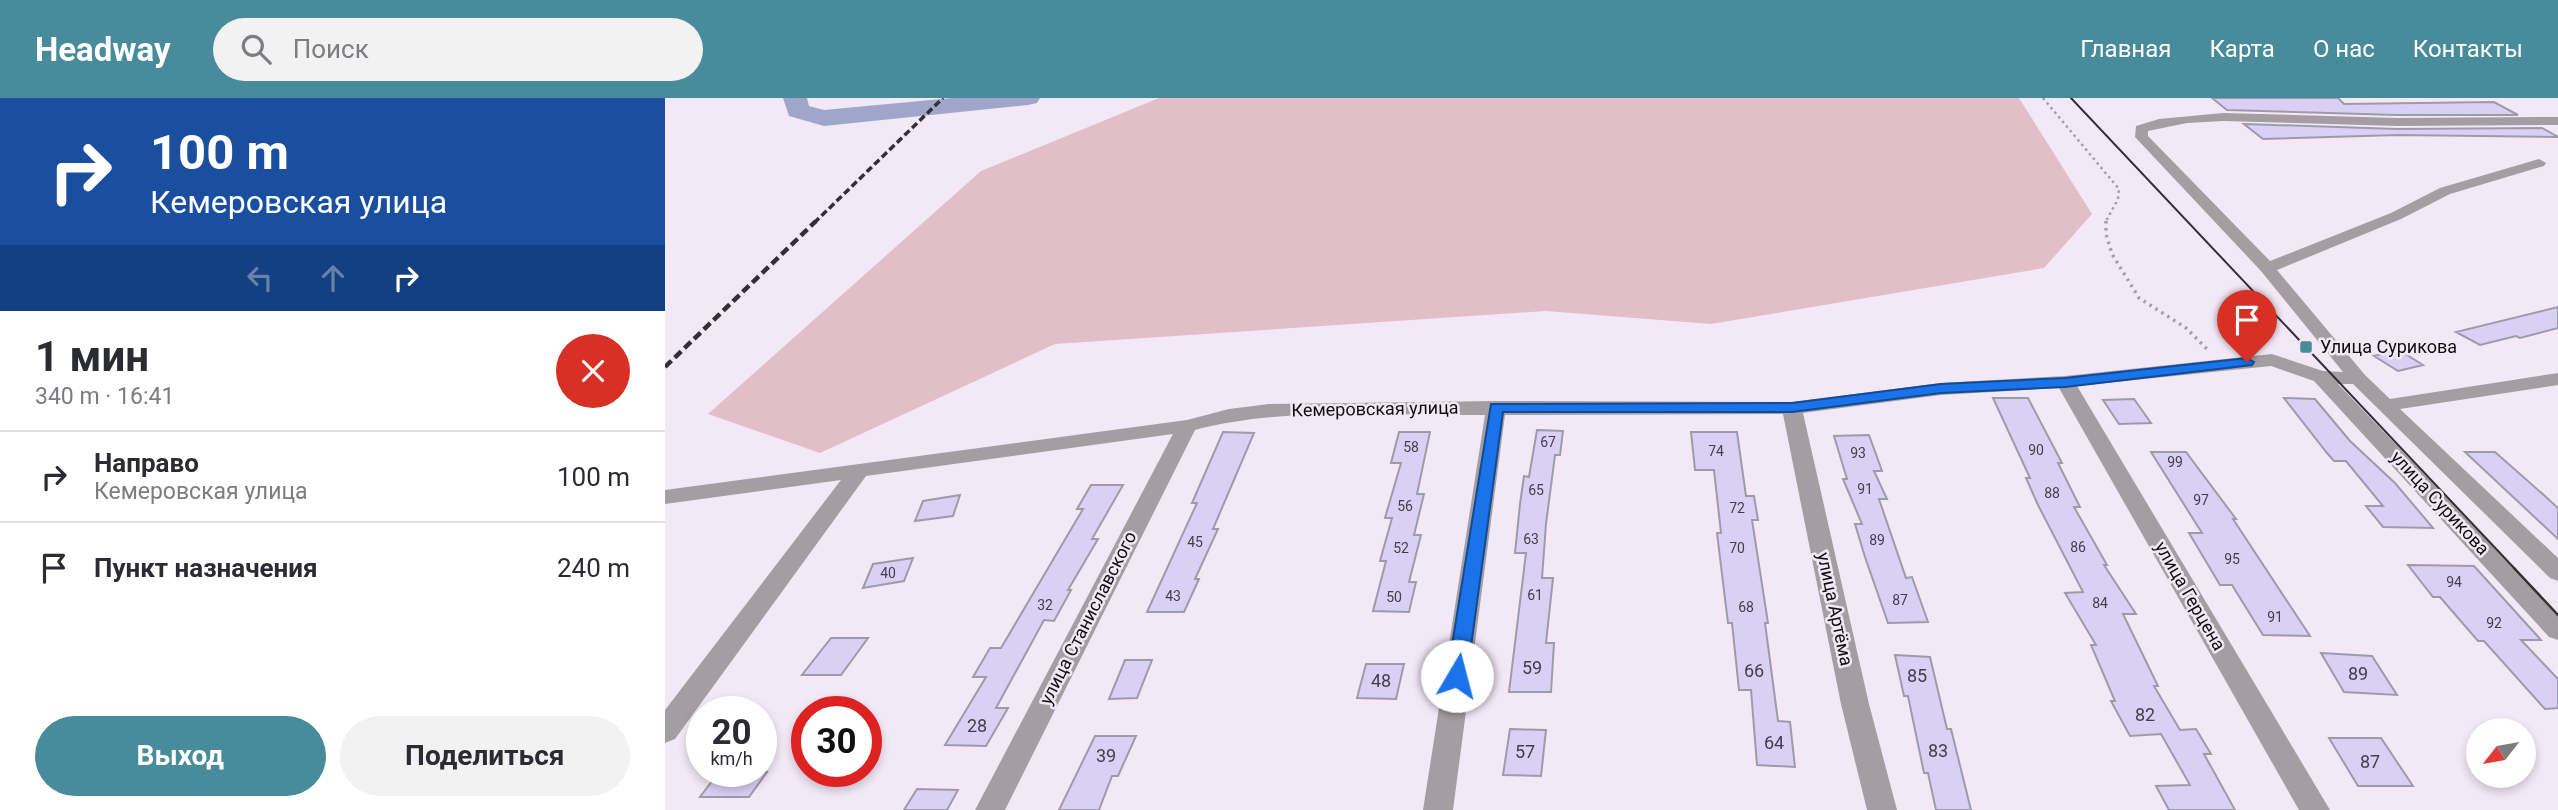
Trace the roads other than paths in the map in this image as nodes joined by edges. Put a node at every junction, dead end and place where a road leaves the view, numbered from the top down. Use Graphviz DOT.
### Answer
graph roads {
  1 [pos="2558,121"];
  2 [pos="2539,163"];
  3 [pos="2267,268"];
  4 [pos="2321,377"];
  5 [pos="2358,379"];
  6 [pos="2558,379"];
  7 [pos="2065,382"];
  8 [pos="2386,405"];
  9 [pos="1496,407"];
  10 [pos="1792,408"];
  11 [pos="1187,426"];
  12 [pos="860,470"];
  13 [pos="665,497"];
  14 [pos="2558,572"];
  15 [pos="2558,630"];
  16 [pos="665,731"];
  17 [pos="990,810"];
  18 [pos="1438,810"];
  19 [pos="1882,810"];
  20 [pos="2315,810"];
  1 -- 3 [label="street, улица Сурикова"];
  2 -- 3 [label="street"];
  3 -- 5 [label="street, улица Сурикова"];
  4 -- 5 [label="street, Кемеровская улица"];
  4 -- 7 [label="street, Кемеровская улица"];
  4 -- 15 [label="street, улица Сурикова"];
  5 -- 8 [label="street, улица Сурикова"];
  6 -- 8 [label="street"];
  7 -- 10 [label="street, Кемеровская улица"];
  7 -- 20 [label="street, улица Герцена"];
  8 -- 14 [label="street, улица Сурикова"];
  9 -- 10 [label="street, Кемеровская улица"];
  9 -- 11 [label="street, Кемеровская улица"];
  9 -- 18 [label="street"];
  10 -- 19 [label="street, улица Артёма"];
  11 -- 12 [label="street, Кемеровская улица"];
  11 -- 17 [label="street, улица Станиславского"];
  12 -- 13 [label="street, Кемеровская улица"];
  12 -- 16 [label="street"];
}
